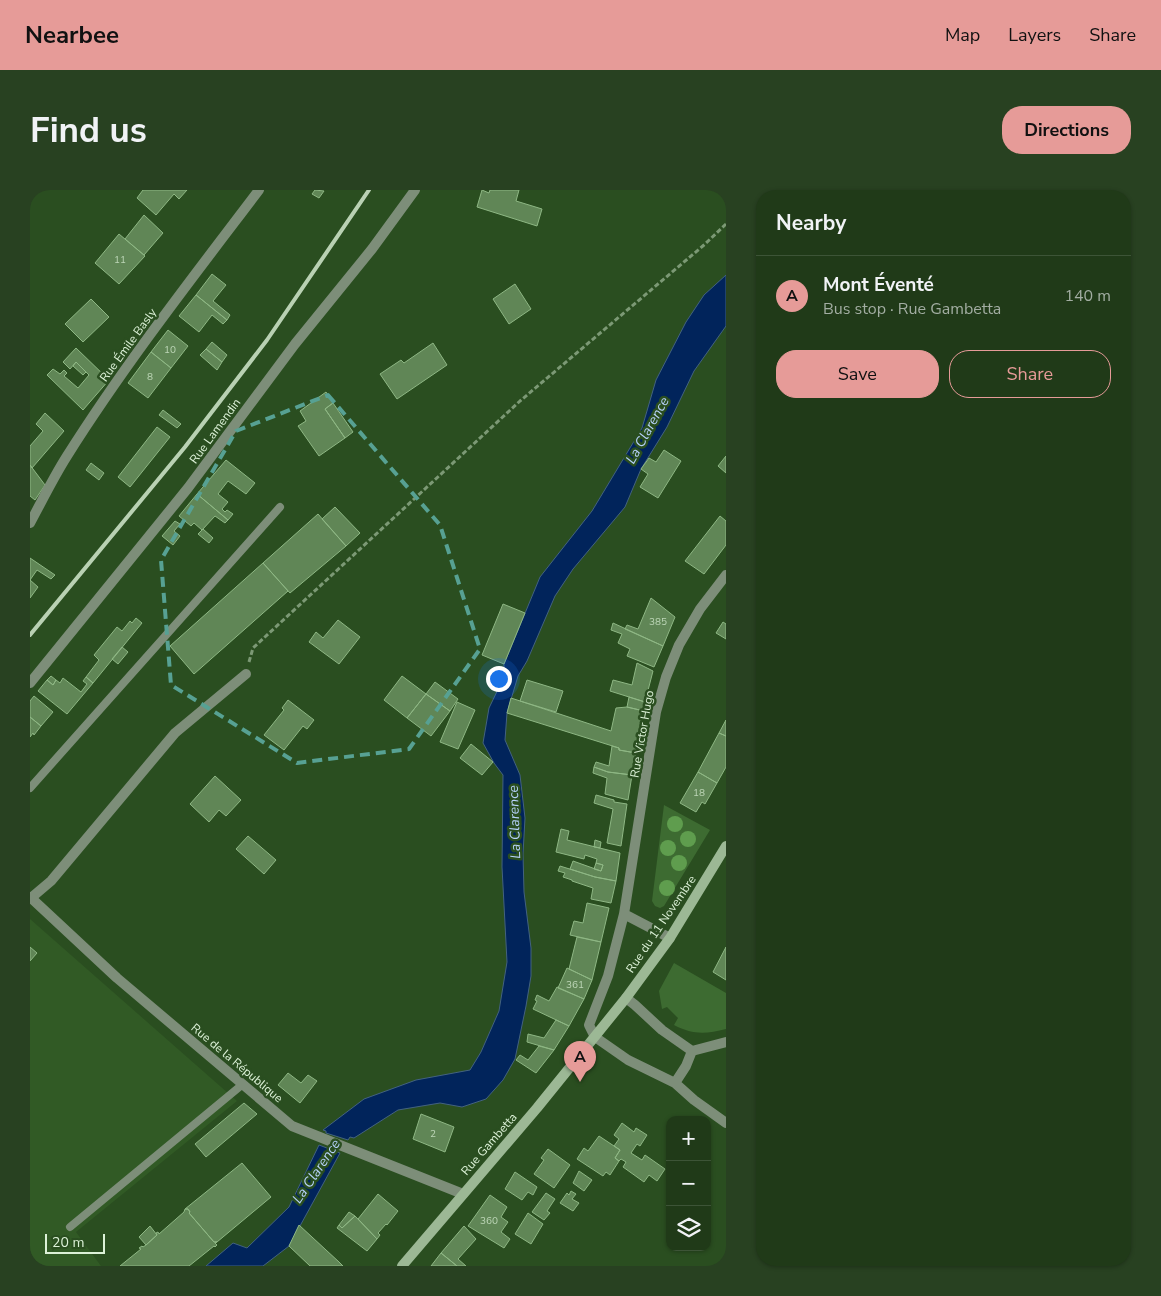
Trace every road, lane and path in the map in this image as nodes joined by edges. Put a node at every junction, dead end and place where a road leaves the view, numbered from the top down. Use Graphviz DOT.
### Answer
graph roads {
  1 [pos="259,190"];
  2 [pos="415,190"];
  3 [pos="726,224"];
  4 [pos="280,507"];
  5 [pos="30,523"];
  6 [pos="726,574"];
  7 [pos="253,648"];
  8 [pos="246,674"];
  9 [pos="30,683"];
  10 [pos="30,788"];
  11 [pos="726,846"];
  12 [pos="30,897"];
  13 [pos="624,914"];
  14 [pos="670,938"];
  15 [pos="626,998"];
  16 [pos="595,1038"];
  17 [pos="726,1042"];
  18 [pos="692,1052"];
  19 [pos="675,1083"];
  20 [pos="243,1084"];
  21 [pos="726,1123"];
  22 [pos="463,1194"];
  23 [pos="70,1227"];
  24 [pos="402,1266"];
  1 -- 5 [label="street, Rue Émile Basly"];
  2 -- 9 [label="street, Rue Lamendin"];
  3 -- 7 [label="path"];
  4 -- 10 [label="lane"];
  6 -- 13 [label="street, Rue Victor Hugo"];
  8 -- 12 [label="street"];
  11 -- 14 [label="main road, Rue du 11 Novembre"];
  12 -- 20 [label="street, Rue de la République"];
  13 -- 14 [label="street"];
  13 -- 16 [label="street, Rue Victor Hugo"];
  14 -- 15 [label="main road, Rue du 11 Novembre"];
  15 -- 16 [label="main road, Rue du 11 Novembre"];
  15 -- 18 [label="street"];
  16 -- 19 [label="street"];
  16 -- 22 [label="main road, Rue Gambetta"];
  17 -- 18 [label="street"];
  18 -- 19 [label="street"];
  19 -- 21 [label="street"];
  20 -- 22 [label="street, Rue de la République"];
  20 -- 23 [label="lane"];
  22 -- 24 [label="main road, Rue Gambetta"];
}
